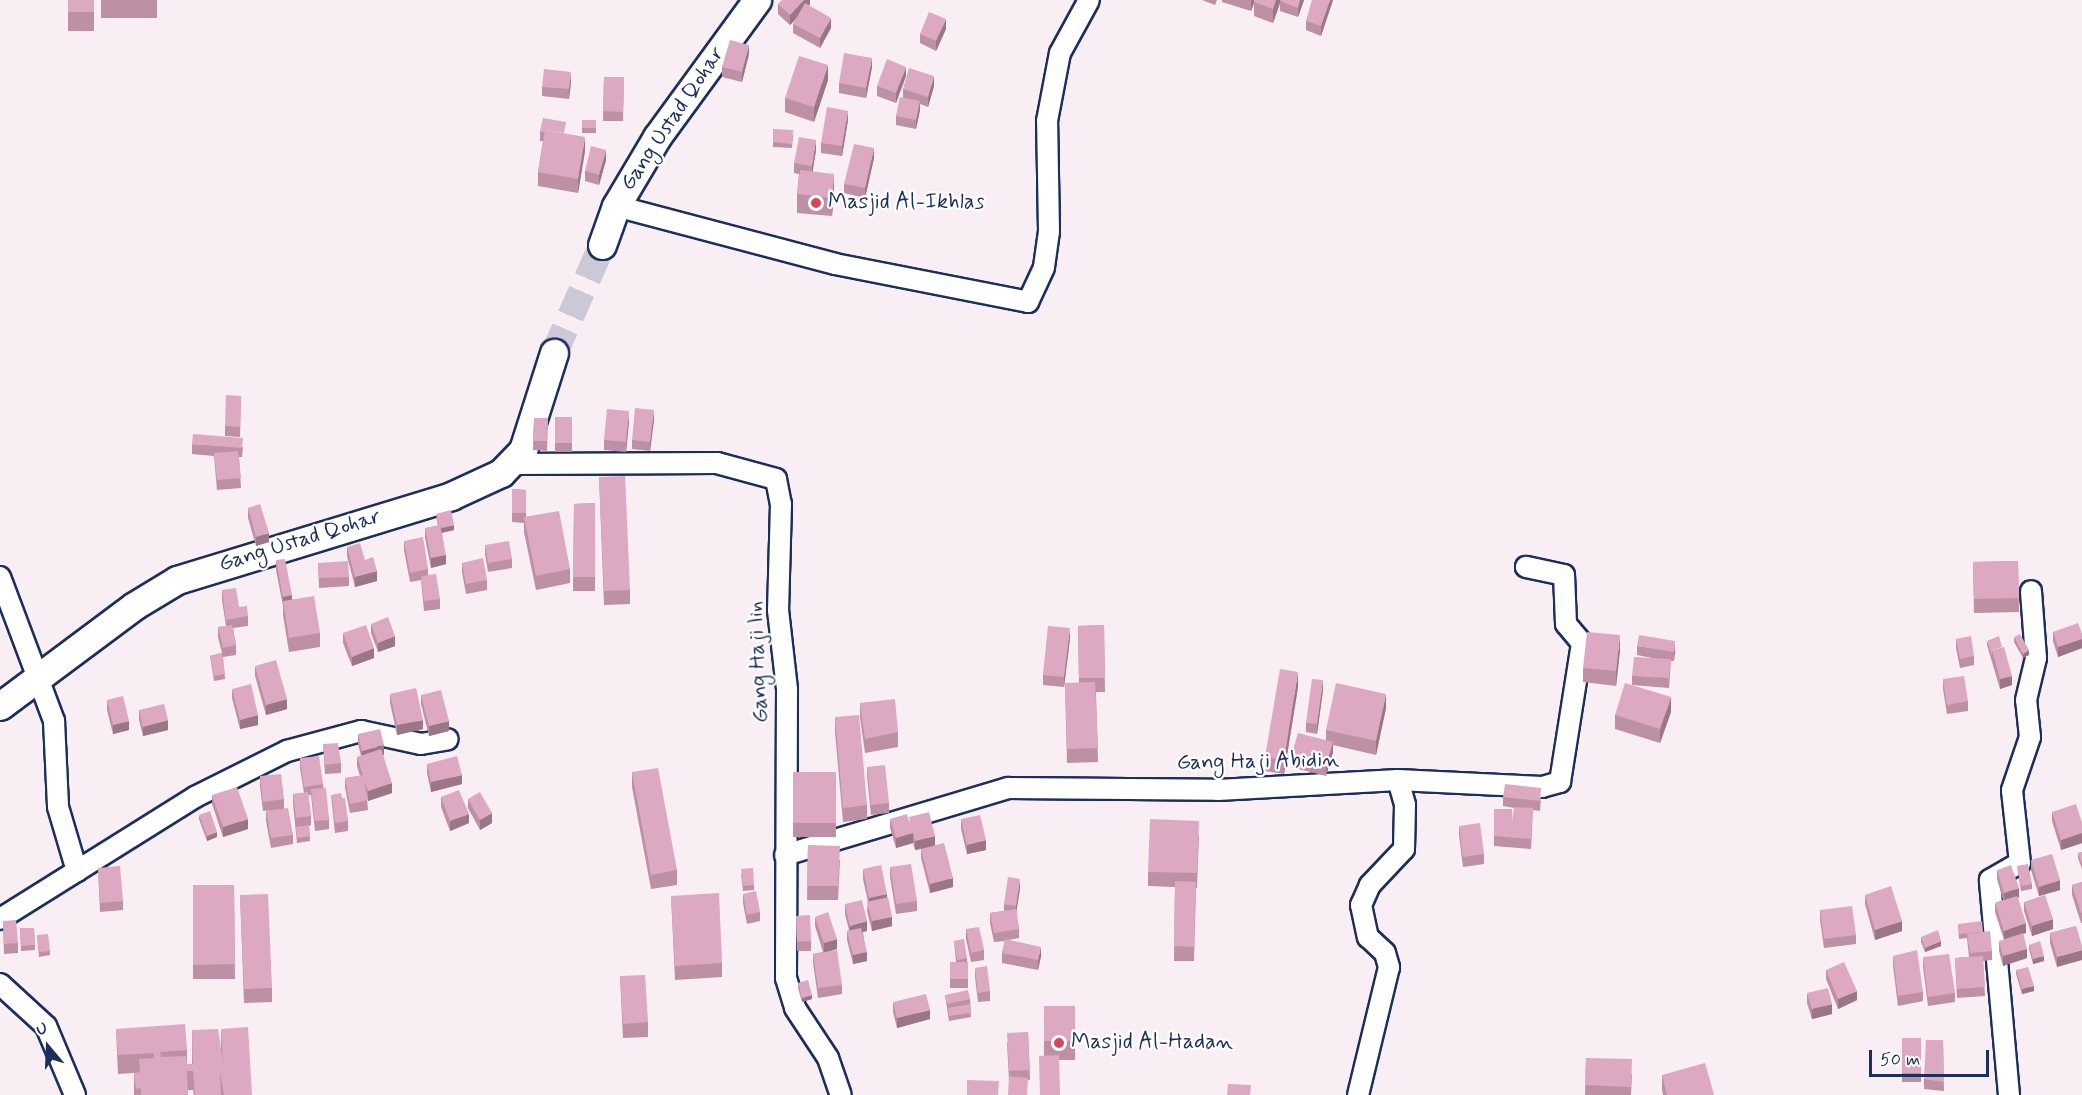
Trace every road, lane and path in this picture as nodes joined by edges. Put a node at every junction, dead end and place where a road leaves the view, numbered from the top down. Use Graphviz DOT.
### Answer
graph roads {
  1 [pos="758,0"];
  2 [pos="1089,0"];
  3 [pos="616,206"];
  4 [pos="602,245"];
  5 [pos="554,353"];
  6 [pos="513,464"];
  7 [pos="1526,567"];
  8 [pos="0,578"];
  9 [pos="2031,591"];
  10 [pos="36,682"];
  11 [pos="0,706"];
  12 [pos="448,740"];
  13 [pos="1398,780"];
  14 [pos="785,855"];
  15 [pos="77,871"];
  16 [pos="0,919"];
  17 [pos="0,984"];
  18 [pos="75,1095"];
  19 [pos="841,1095"];
  20 [pos="1358,1095"];
  21 [pos="2009,1095"];
  1 -- 3 [label="street, Gang Ustad Qohar"];
  2 -- 3 [label="street"];
  3 -- 4 [label="street, Gang Ustad Qohar"];
  5 -- 6 [label="street"];
  6 -- 10 [label="street, Gang Ustad Qohar"];
  6 -- 14 [label="street, Gang Haji Iin"];
  7 -- 13 [label="street, Gang Haji Abidin"];
  8 -- 10 [label="street"];
  9 -- 21 [label="street"];
  10 -- 11 [label="street, Gang Ustad Qohar"];
  10 -- 15 [label="street"];
  12 -- 15 [label="street"];
  13 -- 14 [label="street, Gang Haji Abidin"];
  13 -- 20 [label="street"];
  14 -- 19 [label="street, Gang Haji Iin"];
  15 -- 16 [label="street"];
  17 -- 18 [label="street"];
}
